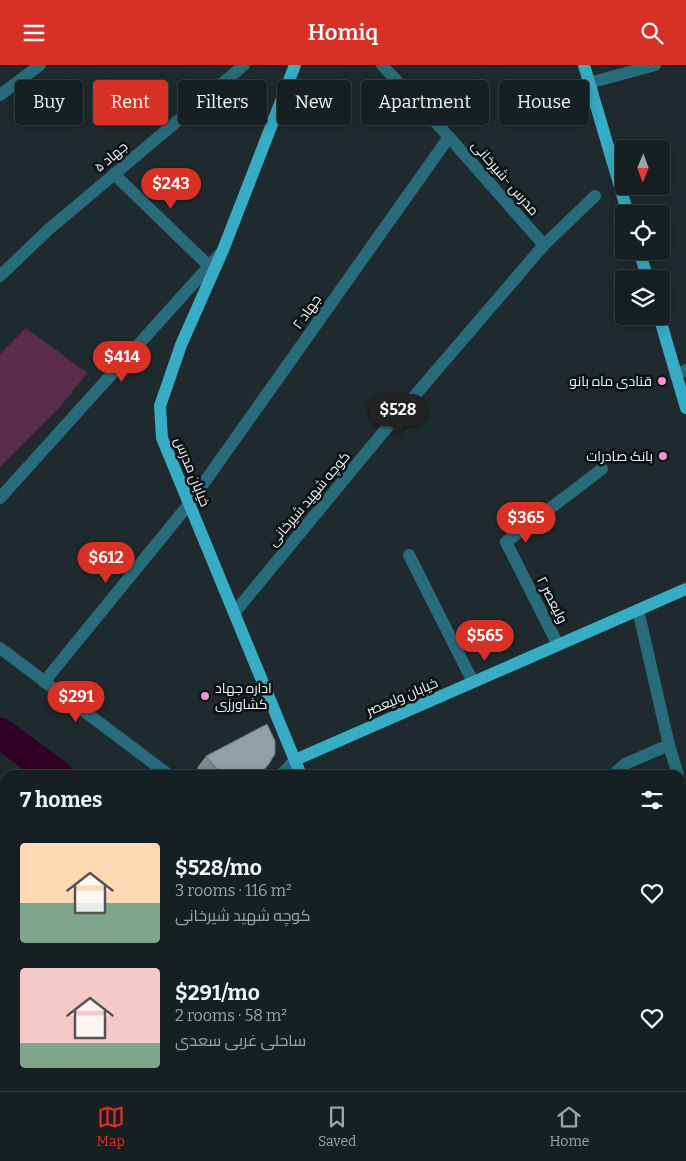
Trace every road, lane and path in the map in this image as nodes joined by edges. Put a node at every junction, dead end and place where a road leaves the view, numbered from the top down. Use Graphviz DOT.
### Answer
graph roads {
  1 [pos="40,65"];
  2 [pos="244,65"];
  3 [pos="295,65"];
  4 [pos="382,65"];
  5 [pos="584,65"];
  6 [pos="655,65"];
  7 [pos="588,80"];
  8 [pos="589,83"];
  9 [pos="0,95"];
  10 [pos="449,137"];
  11 [pos="114,174"];
  12 [pos="595,196"];
  13 [pos="625,205"];
  14 [pos="544,245"];
  15 [pos="223,250"];
  16 [pos="209,266"];
  17 [pos="0,276"];
  18 [pos="663,325"];
  19 [pos="681,372"];
  20 [pos="686,408"];
  21 [pos="602,469"];
  22 [pos="0,498"];
  23 [pos="189,504"];
  24 [pos="409,555"];
  25 [pos="686,589"];
  26 [pos="638,610"];
  27 [pos="235,612"];
  28 [pos="558,645"];
  29 [pos="0,648"];
  30 [pos="44,682"];
  31 [pos="473,682"];
  32 [pos="669,745"];
  33 [pos="295,759"];
  34 [pos="161,770"];
  35 [pos="285,770"];
  36 [pos="299,770"];
  37 [pos="618,770"];
  38 [pos="676,770"];
  1 -- 9 [label="street"];
  2 -- 11 [label="street, جهاد ۵"];
  3 -- 15 [label="main road, خیابان مدرس"];
  4 -- 10 [label="street, مدرس -شیرخانی"];
  5 -- 7 [label="main road"];
  6 -- 8 [label="street"];
  8 -- 13 [label="main road"];
  10 -- 14 [label="street, مدرس -شیرخانی"];
  10 -- 23 [label="street, جهاد ۲"];
  11 -- 16 [label="street"];
  11 -- 17 [label="street, جهاد ۵"];
  12 -- 14 [label="street, کوچه شهید شیرخانی"];
  14 -- 27 [label="street, کوچه شهید شیرخانی"];
  15 -- 16 [label="street"];
  15 -- 23 [label="main road, خیابان مدرس"];
  16 -- 22 [label="street"];
  18 -- 19 [label="main road"];
  19 -- 20 [label="main road"];
  21 -- 28 [label="street, ولیعصر ۲"];
  23 -- 27 [label="main road, خیابان مدرس"];
  23 -- 30 [label="street, جهاد ۲"];
  24 -- 31 [label="street"];
  25 -- 26 [label="main road, خیابان ولیعصر"];
  26 -- 28 [label="main road, خیابان ولیعصر"];
  26 -- 32 [label="street"];
  27 -- 33 [label="main road, خیابان مدرس"];
  28 -- 31 [label="main road, خیابان ولیعصر"];
  29 -- 30 [label="street"];
  30 -- 34 [label="street"];
  31 -- 33 [label="main road, خیابان ولیعصر"];
  32 -- 37 [label="street"];
  32 -- 38 [label="street"];
  33 -- 35 [label="street"];
  33 -- 36 [label="main road, خیابان مدرس"];
}
